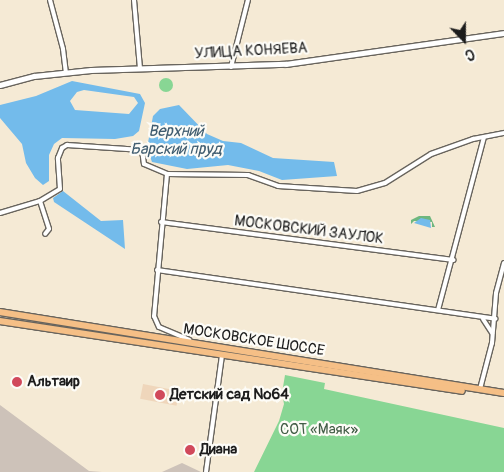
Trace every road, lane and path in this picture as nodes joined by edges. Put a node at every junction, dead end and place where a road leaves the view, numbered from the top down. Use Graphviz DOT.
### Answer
graph roads {
  1 [pos="50,0"];
  2 [pos="134,0"];
  3 [pos="248,0"];
  4 [pos="504,33"];
  5 [pos="231,67"];
  6 [pos="140,68"];
  7 [pos="66,73"];
  8 [pos="0,86"];
  9 [pos="504,133"];
  10 [pos="484,137"];
  11 [pos="167,174"];
  12 [pos="40,201"];
  13 [pos="0,213"];
  14 [pos="161,222"];
  15 [pos="45,234"];
  16 [pos="454,260"];
  17 [pos="504,263"];
  18 [pos="157,270"];
  19 [pos="438,310"];
  20 [pos="0,312"];
  21 [pos="483,319"];
  22 [pos="495,319"];
  23 [pos="0,321"];
  24 [pos="493,335"];
  25 [pos="202,345"];
  26 [pos="222,355"];
  27 [pos="480,390"];
  28 [pos="504,395"];
  29 [pos="206,472"];
  1 -- 7 [label="street"];
  2 -- 6 [label="street"];
  3 -- 5 [label="street"];
  4 -- 5 [label="street, УЛИЦА КОНЯЕВА"];
  5 -- 6 [label="street, УЛИЦА КОНЯЕВА"];
  6 -- 7 [label="street, УЛИЦА КОНЯЕВА"];
  7 -- 8 [label="street, УЛИЦА КОНЯЕВА"];
  9 -- 10 [label="street"];
  10 -- 11 [label="street"];
  10 -- 16 [label="street"];
  11 -- 12 [label="street"];
  11 -- 14 [label="street"];
  12 -- 13 [label="street"];
  12 -- 15 [label="street"];
  14 -- 16 [label="street, МОСКОВСКИЙ ЗАУЛОК"];
  14 -- 18 [label="street"];
  16 -- 19 [label="street"];
  17 -- 22 [label="street"];
  18 -- 19 [label="street"];
  18 -- 25 [label="street"];
  19 -- 21 [label="street"];
  20 -- 25 [label="highway, МОСКОВСКОЕ ШОССЕ"];
  21 -- 22 [label="street"];
  21 -- 24 [label="street"];
  22 -- 24 [label="street"];
  23 -- 26 [label="highway, МОСКОВСКОЕ ШОССЕ"];
  24 -- 27 [label="street"];
  25 -- 27 [label="highway, МОСКОВСКОЕ ШОССЕ"];
  26 -- 28 [label="highway, МОСКОВСКОЕ ШОССЕ"];
  26 -- 29 [label="street"];
  27 -- 28 [label="highway, МОСКОВСКОЕ ШОССЕ"];
}
